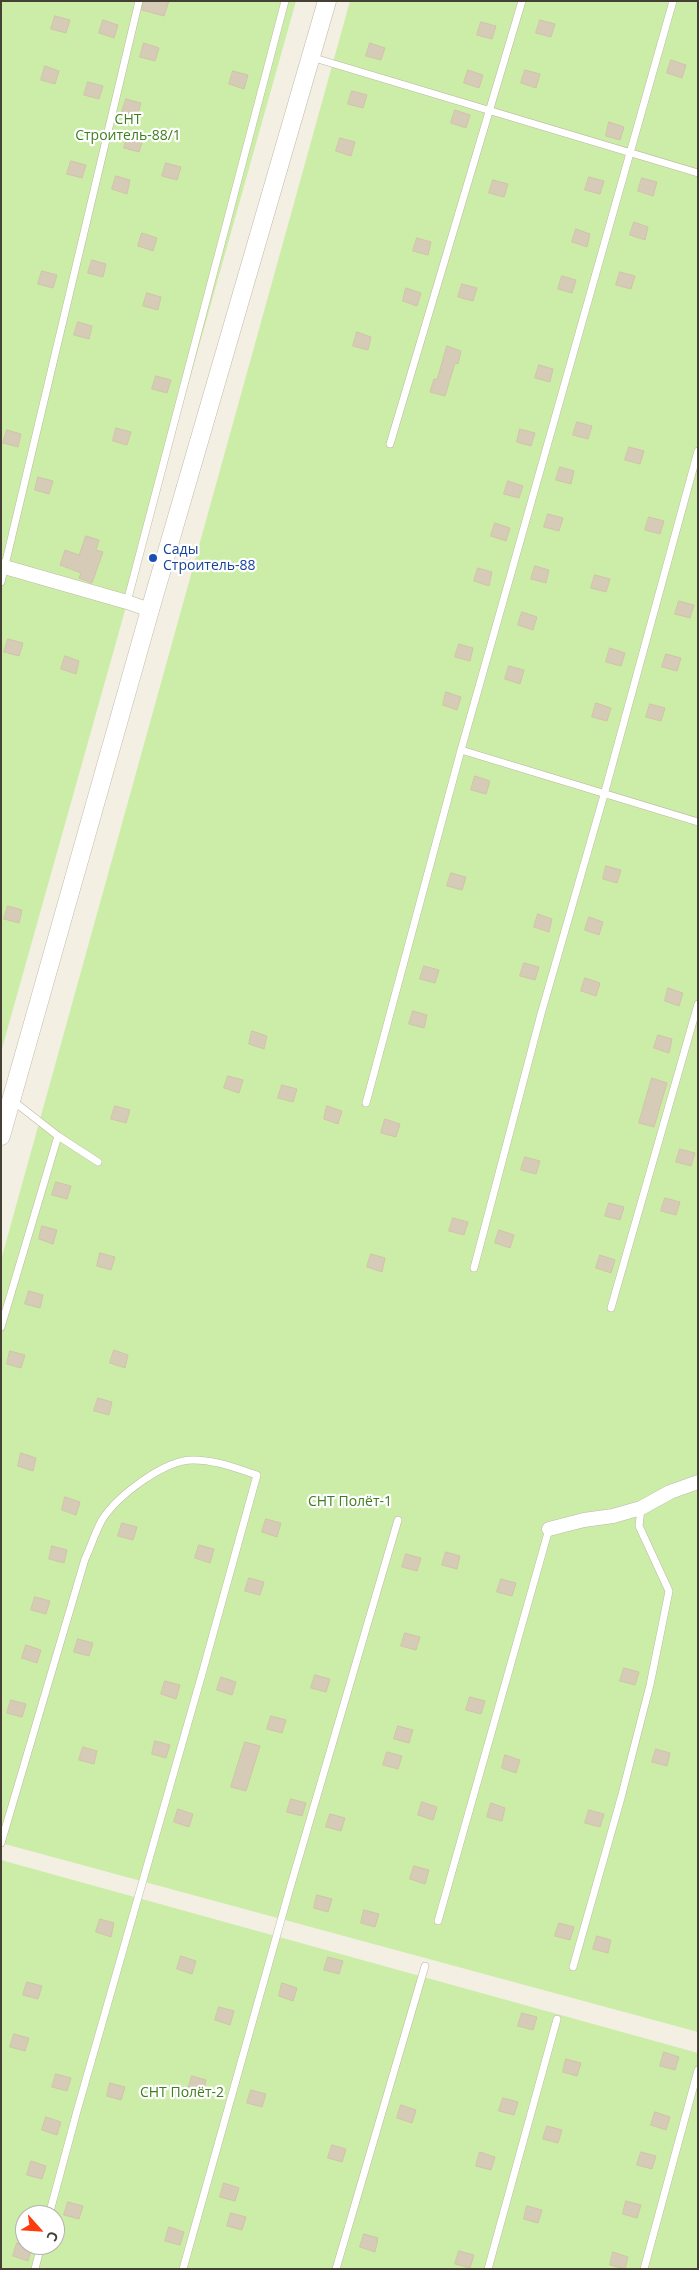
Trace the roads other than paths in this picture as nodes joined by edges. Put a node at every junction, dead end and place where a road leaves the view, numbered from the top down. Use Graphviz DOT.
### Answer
graph roads {
  1 [pos="139,1"];
  2 [pos="285,1"];
  3 [pos="327,1"];
  4 [pos="522,1"];
  5 [pos="674,1"];
  6 [pos="311,57"];
  7 [pos="489,110"];
  8 [pos="631,153"];
  9 [pos="698,173"];
  10 [pos="390,444"];
  11 [pos="698,451"];
  12 [pos="3,566"];
  13 [pos="1,582"];
  14 [pos="127,602"];
  15 [pos="150,610"];
  16 [pos="461,750"];
  17 [pos="604,795"];
  18 [pos="698,822"];
  19 [pos="698,1004"];
  20 [pos="11,1100"];
  21 [pos="366,1103"];
  22 [pos="1,1136"];
  23 [pos="58,1136"];
  24 [pos="98,1162"];
  25 [pos="474,1268"];
  26 [pos="611,1308"];
  27 [pos="1,1326"];
  28 [pos="698,1482"];
  29 [pos="641,1508"];
  30 [pos="398,1520"];
  31 [pos="549,1529"];
  32 [pos="1,1843"];
  33 [pos="438,1921"];
  34 [pos="425,1966"];
  35 [pos="573,1967"];
  36 [pos="558,2019"];
  37 [pos="698,2070"];
  38 [pos="52,2205"];
  39 [pos="38,2255"];
  40 [pos="35,2269"];
  41 [pos="183,2269"];
  42 [pos="336,2269"];
  43 [pos="488,2269"];
  44 [pos="644,2269"];
  1 -- 12 [label="lane"];
  2 -- 14 [label="lane"];
  3 -- 6 [label="street"];
  4 -- 7 [label="lane"];
  5 -- 8 [label="lane"];
  6 -- 7 [label="lane"];
  6 -- 15 [label="street"];
  7 -- 8 [label="lane"];
  7 -- 10 [label="lane"];
  8 -- 9 [label="lane"];
  8 -- 16 [label="lane"];
  11 -- 17 [label="lane"];
  12 -- 13 [label="lane"];
  12 -- 14 [label="street"];
  14 -- 15 [label="street"];
  15 -- 20 [label="street"];
  16 -- 17 [label="lane"];
  16 -- 21 [label="lane"];
  17 -- 18 [label="lane"];
  17 -- 25 [label="lane"];
  19 -- 26 [label="lane"];
  20 -- 22 [label="street"];
  20 -- 23 [label="lane"];
  23 -- 24 [label="lane"];
  23 -- 27 [label="lane"];
  28 -- 29 [label="street"];
  29 -- 31 [label="street"];
  29 -- 35 [label="lane"];
  30 -- 41 [label="lane"];
  31 -- 33 [label="lane"];
  32 -- 38 [label="lane"];
  34 -- 42 [label="lane"];
  36 -- 43 [label="lane"];
  37 -- 44 [label="lane"];
  39 -- 40 [label="lane"];
}
